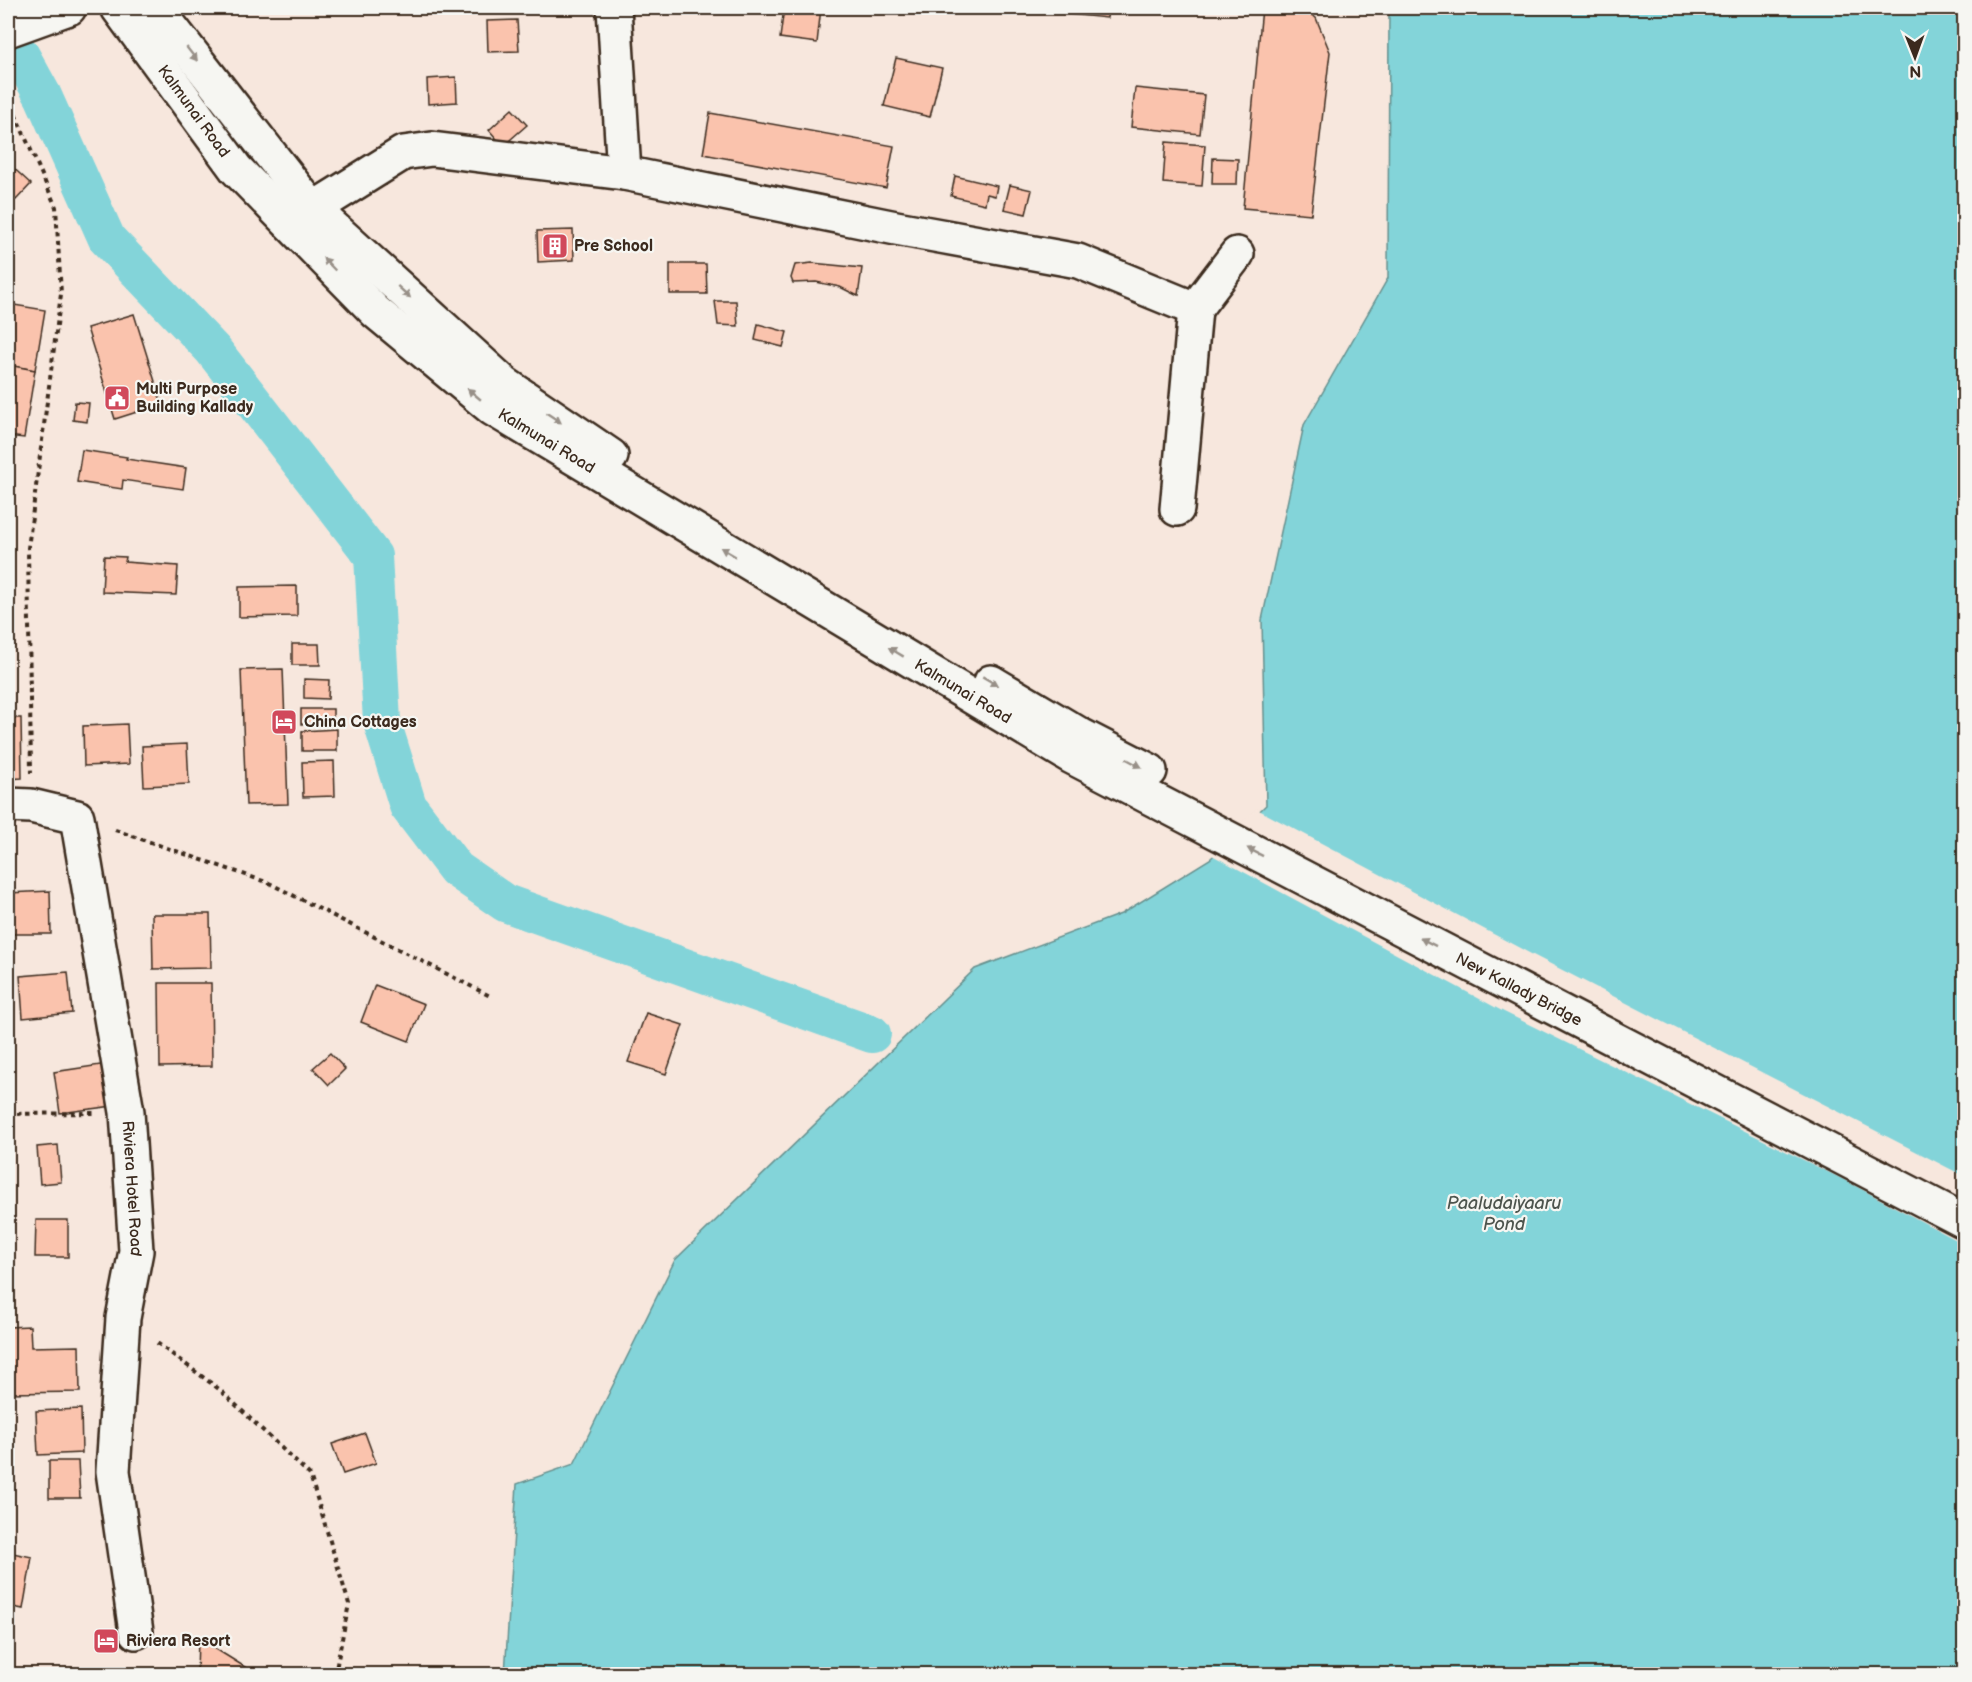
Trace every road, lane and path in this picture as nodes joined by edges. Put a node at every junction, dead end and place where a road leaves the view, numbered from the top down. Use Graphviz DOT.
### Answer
graph roads {
  1 [pos="69,8"];
  2 [pos="118,8"];
  3 [pos="156,8"];
  4 [pos="614,8"];
  5 [pos="8,30"];
  6 [pos="8,99"];
  7 [pos="624,173"];
  8 [pos="313,209"];
  9 [pos="1237,254"];
  10 [pos="1195,309"];
  11 [pos="1177,509"];
  12 [pos="1077,747"];
  13 [pos="20,806"];
  14 [pos="77,817"];
  15 [pos="490,996"];
  16 [pos="127,1112"];
  17 [pos="8,1114"];
  18 [pos="1965,1198"];
  19 [pos="1965,1221"];
  20 [pos="123,1318"];
  21 [pos="136,1632"];
  22 [pos="335,1674"];
  1 -- 5 [label="main road"];
  12 -- 2 [label="main road, Kalmunai Road, one-way"];
  3 -- 8 [label="main road, Kalmunai Road, one-way"];
  4 -- 7 [label="main road"];
  6 -- 13 [label="path"];
  7 -- 8 [label="main road"];
  7 -- 10 [label="main road"];
  8 -- 12 [label="main road, Kalmunai Road, one-way"];
  9 -- 10 [label="main road"];
  10 -- 11 [label="main road"];
  12 -- 18 [label="main road, New Kallady Bridge, one-way"];
  19 -- 12 [label="main road, New Kallady Bridge, one-way"];
  13 -- 14 [label="main road"];
  14 -- 15 [label="path"];
  14 -- 16 [label="main road, Riviera Hotel Road"];
  16 -- 17 [label="path"];
  16 -- 20 [label="main road, Riviera Hotel Road"];
  20 -- 21 [label="main road, Riviera Hotel Road"];
  20 -- 22 [label="path"];
}
